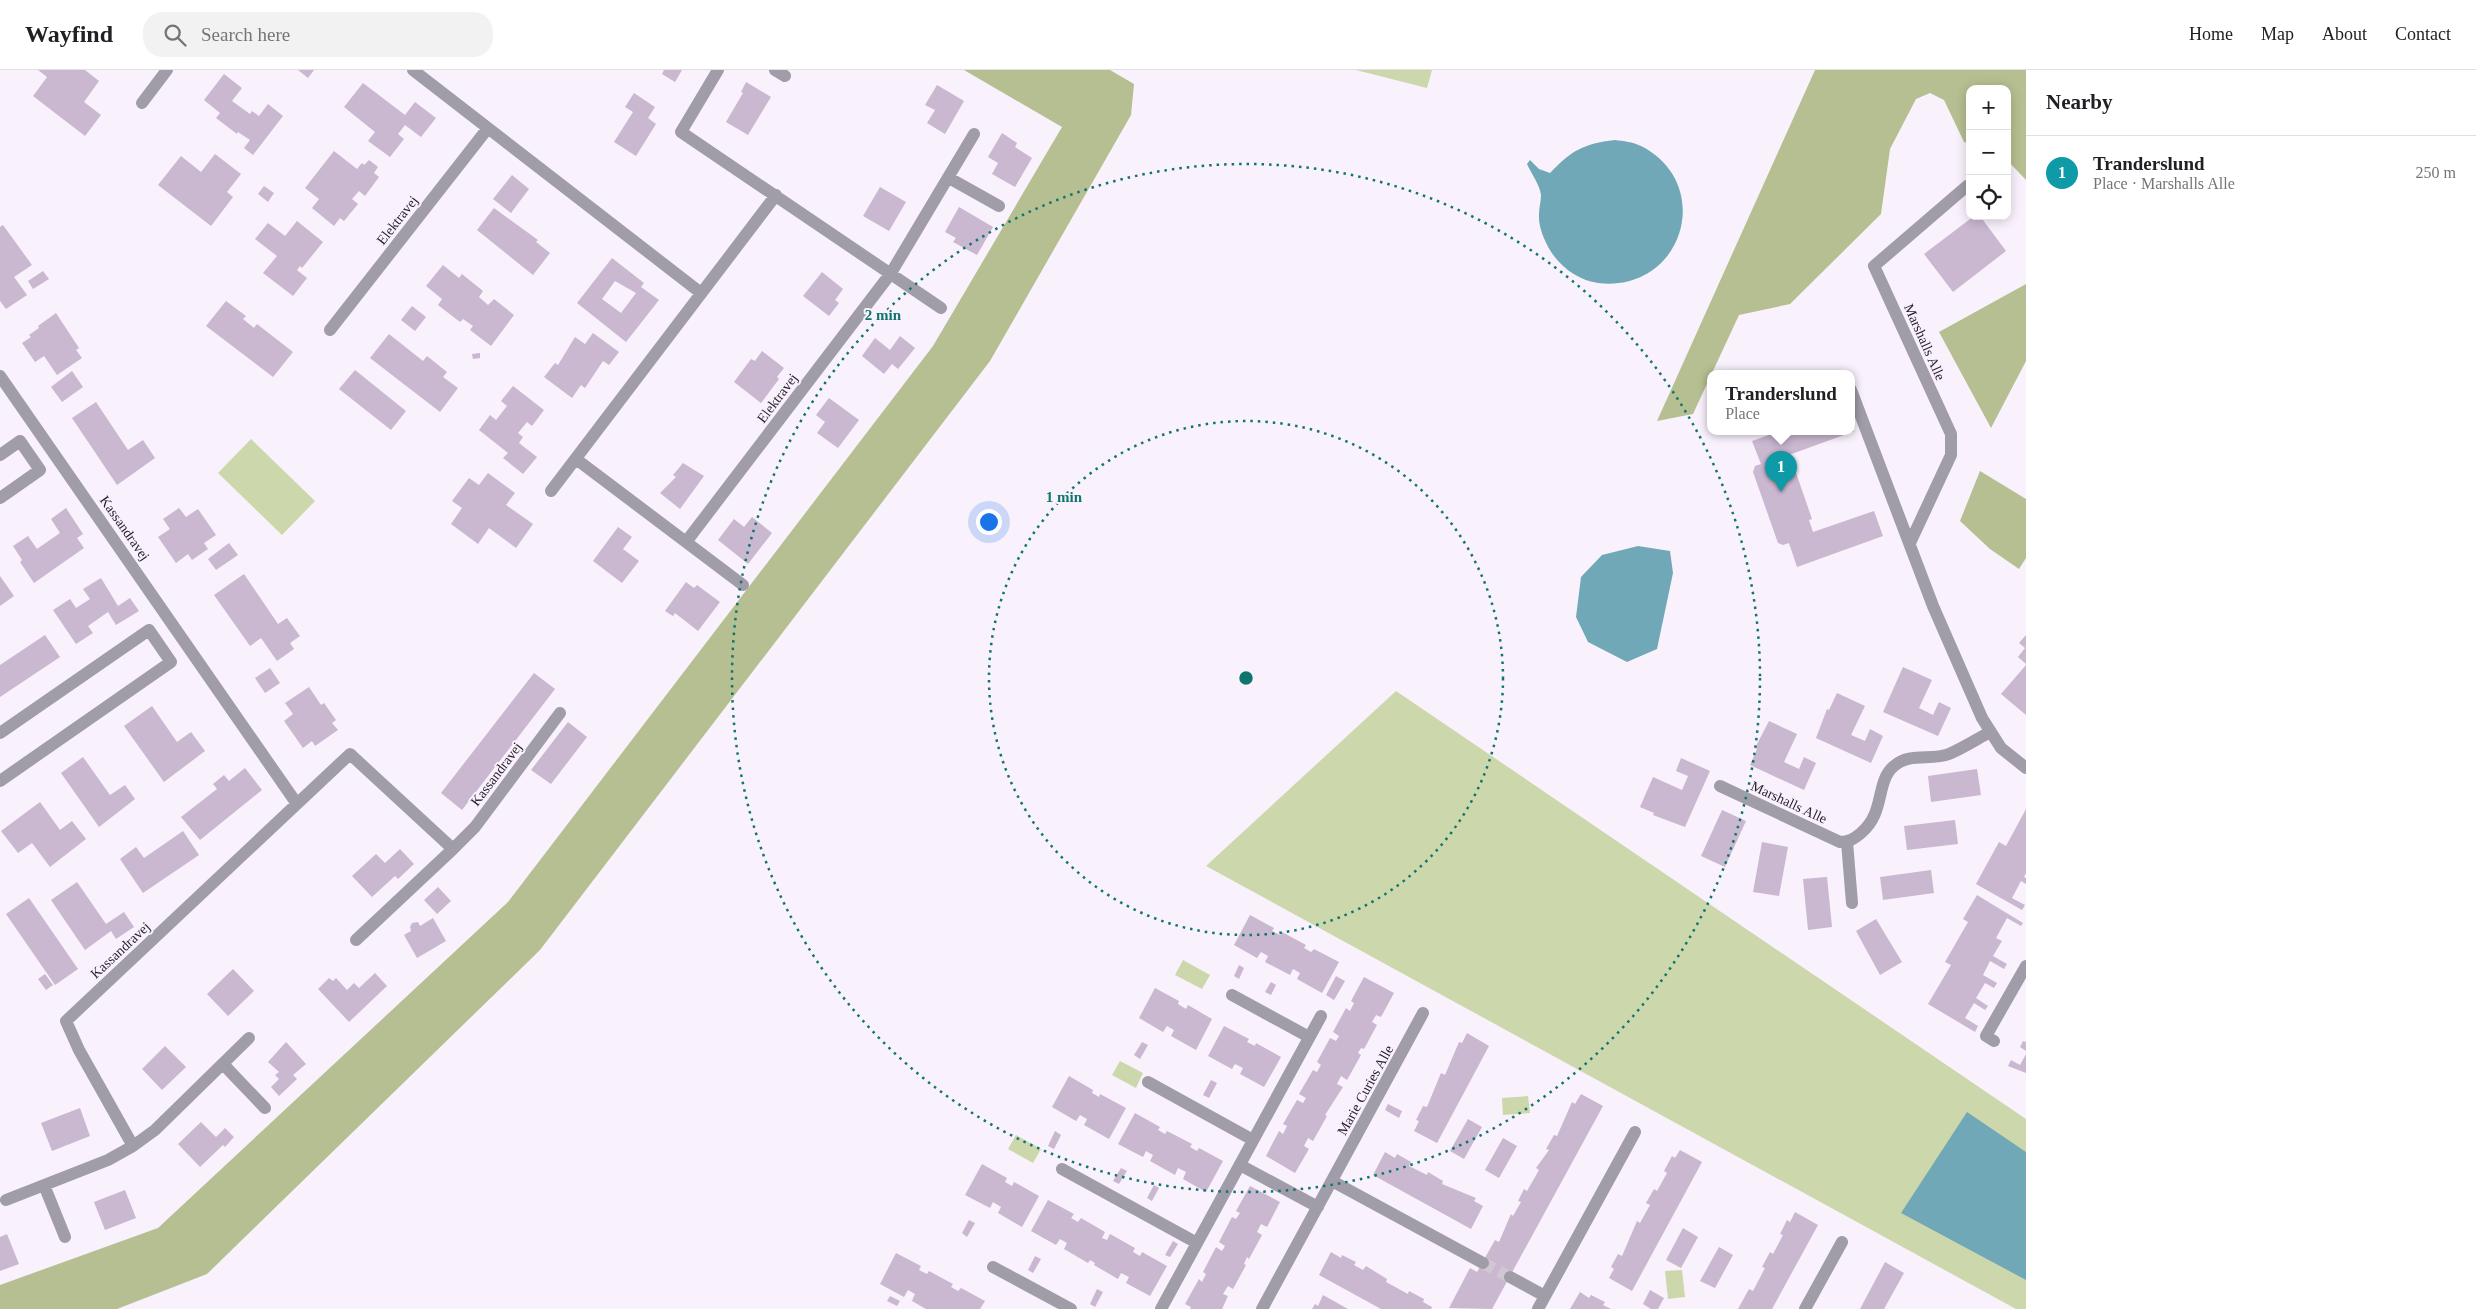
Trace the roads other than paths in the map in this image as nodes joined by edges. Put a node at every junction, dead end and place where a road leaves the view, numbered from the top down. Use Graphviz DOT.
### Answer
graph roads {
  1 [pos="167,70"];
  2 [pos="413,70"];
  3 [pos="718,70"];
  4 [pos="142,103"];
  5 [pos="488,128"];
  6 [pos="974,134"];
  7 [pos="949,178"];
  8 [pos="1966,187"];
  9 [pos="776,195"];
  10 [pos="1000,206"];
  11 [pos="891,273"];
  12 [pos="702,293"];
  13 [pos="941,308"];
  14 [pos="330,330"];
  15 [pos="0,376"];
  16 [pos="1855,400"];
  17 [pos="48,443"];
  18 [pos="0,455"];
  19 [pos="30,456"];
  20 [pos="576,458"];
  21 [pos="552,491"];
  22 [pos="0,498"];
  23 [pos="686,542"];
  24 [pos="1910,543"];
  25 [pos="743,585"];
  26 [pos="178,630"];
  27 [pos="159,644"];
  28 [pos="560,713"];
  29 [pos="1990,732"];
  30 [pos="0,733"];
  31 [pos="2026,768"];
  32 [pos="0,781"];
  33 [pos="1720,786"];
  34 [pos="297,804"];
  35 [pos="1847,842"];
  36 [pos="452,849"];
  37 [pos="1852,903"];
  38 [pos="356,940"];
  39 [pos="2026,966"];
  40 [pos="1232,995"];
  41 [pos="1424,1013"];
  42 [pos="1321,1016"];
  43 [pos="1310,1037"];
  44 [pos="249,1038"];
  45 [pos="1990,1038"];
  46 [pos="223,1064"];
  47 [pos="1148,1082"];
  48 [pos="265,1108"];
  49 [pos="1635,1132"];
  50 [pos="1253,1140"];
  51 [pos="133,1146"];
  52 [pos="1240,1164"];
  53 [pos="1062,1169"];
  54 [pos="1332,1182"];
  55 [pos="44,1185"];
  56 [pos="6,1200"];
  57 [pos="1318,1207"];
  58 [pos="65,1237"];
  59 [pos="1842,1242"];
  60 [pos="1197,1243"];
  61 [pos="1482,1263"];
  62 [pos="993,1267"];
  63 [pos="1510,1277"];
  64 [pos="1545,1296"];
  65 [pos="1071,1309"];
  66 [pos="1161,1309"];
  67 [pos="1262,1309"];
  68 [pos="1538,1309"];
  69 [pos="1805,1309"];
  1 -- 4 [label="street"];
  2 -- 5 [label="street"];
  3 -- 9 [label="street"];
  5 -- 12 [label="street"];
  5 -- 14 [label="street, Elektravej"];
  6 -- 7 [label="street, Elektravej"];
  7 -- 10 [label="street"];
  7 -- 11 [label="street, Elektravej"];
  8 -- 24 [label="street, Marshalls Alle"];
  9 -- 11 [label="street"];
  9 -- 12 [label="street"];
  11 -- 13 [label="street"];
  11 -- 23 [label="street, Elektravej"];
  12 -- 20 [label="street"];
  15 -- 17 [label="street, Kassandravej"];
  16 -- 24 [label="street"];
  17 -- 19 [label="street"];
  17 -- 26 [label="street, Kassandravej"];
  18 -- 19 [label="street"];
  19 -- 22 [label="street"];
  20 -- 21 [label="street"];
  20 -- 23 [label="street"];
  23 -- 25 [label="street"];
  24 -- 29 [label="street"];
  26 -- 27 [label="street"];
  26 -- 34 [label="street, Kassandravej"];
  27 -- 30 [label="street"];
  27 -- 32 [label="street"];
  28 -- 36 [label="street, Kassandravej"];
  29 -- 31 [label="street"];
  29 -- 35 [label="street"];
  33 -- 35 [label="street, Marshalls Alle"];
  34 -- 36 [label="street, Kassandravej"];
  34 -- 51 [label="street, Kassandravej"];
  35 -- 37 [label="street"];
  36 -- 38 [label="street, Kassandravej"];
  39 -- 45 [label="street"];
  40 -- 43 [label="street"];
  41 -- 54 [label="street, Marie Curies Alle"];
  42 -- 43 [label="street"];
  43 -- 50 [label="street"];
  44 -- 46 [label="street"];
  46 -- 48 [label="street"];
  46 -- 51 [label="street"];
  47 -- 50 [label="street"];
  49 -- 64 [label="street"];
  50 -- 52 [label="street"];
  51 -- 55 [label="street"];
  52 -- 57 [label="street"];
  52 -- 60 [label="street"];
  53 -- 60 [label="street"];
  54 -- 57 [label="street, Marie Curies Alle"];
  54 -- 61 [label="street"];
  55 -- 56 [label="street"];
  55 -- 58 [label="street"];
  57 -- 67 [label="street, Marie Curies Alle"];
  59 -- 69 [label="street"];
  60 -- 66 [label="street"];
  62 -- 65 [label="street"];
  63 -- 64 [label="street"];
  64 -- 68 [label="street"];
}
